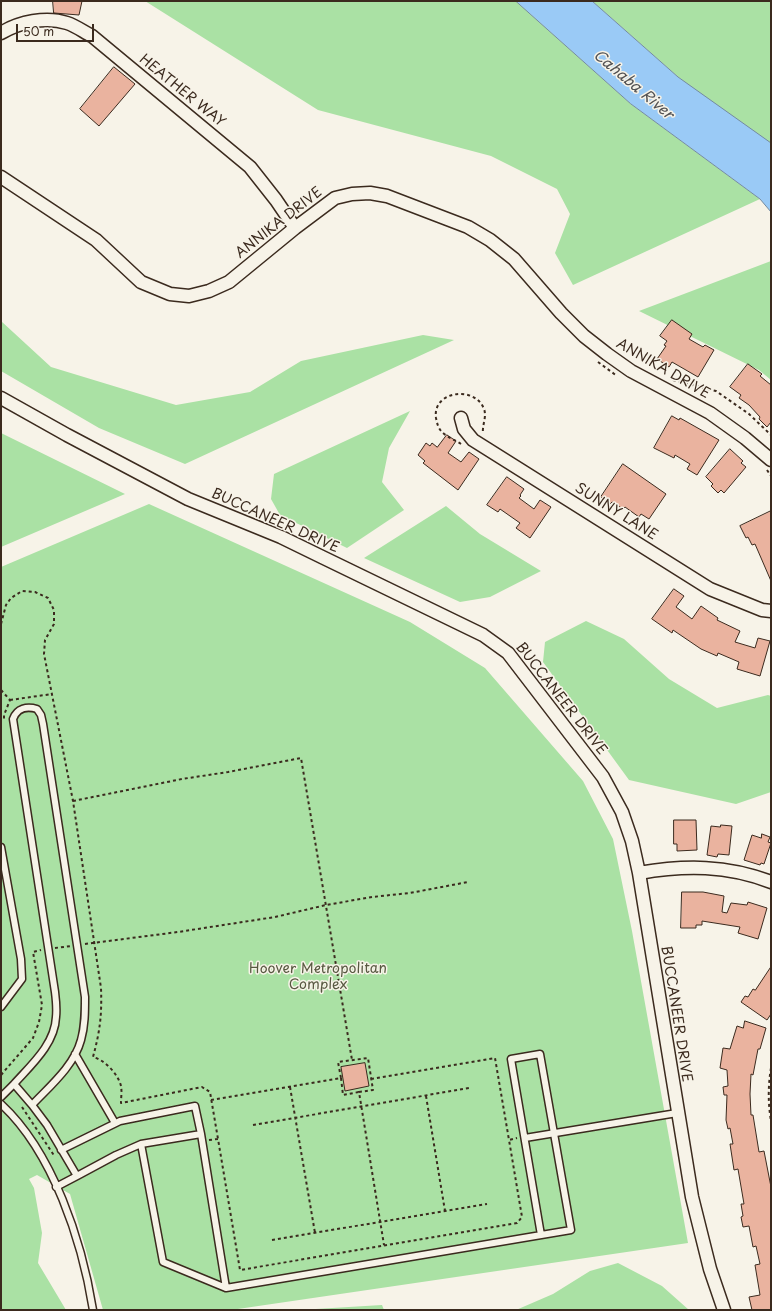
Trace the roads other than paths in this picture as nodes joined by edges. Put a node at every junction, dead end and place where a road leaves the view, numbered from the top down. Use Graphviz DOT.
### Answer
graph roads {
  1 [pos="1,33"];
  2 [pos="1,177"];
  3 [pos="295,228"];
  4 [pos="1,398"];
  5 [pos="461,418"];
  6 [pos="771,460"];
  7 [pos="771,611"];
  8 [pos="1,848"];
  9 [pos="639,873"];
  10 [pos="771,882"];
  11 [pos="1,1007"];
  12 [pos="75,1054"];
  13 [pos="14,1084"];
  14 [pos="1,1097"];
  15 [pos="1,1104"];
  16 [pos="32,1105"];
  17 [pos="677,1113"];
  18 [pos="115,1123"];
  19 [pos="554,1133"];
  20 [pos="201,1134"];
  21 [pos="525,1138"];
  22 [pos="141,1144"];
  23 [pos="61,1150"];
  24 [pos="77,1176"];
  25 [pos="56,1187"];
  26 [pos="541,1235"];
  27 [pos="226,1288"];
  28 [pos="93,1310"];
  29 [pos="724,1310"];
  1 -- 3 [label="street, HEATHER WAY"];
  2 -- 3 [label="street, ANNIKA DRIVE"];
  3 -- 6 [label="street, ANNIKA DRIVE"];
  4 -- 9 [label="street, BUCCANEER DRIVE"];
  5 -- 7 [label="street, SUNNY LANE"];
  8 -- 11 [label="lane"];
  9 -- 10 [label="street"];
  9 -- 17 [label="street, BUCCANEER DRIVE"];
  12 -- 13 [label="lane"];
  12 -- 16 [label="lane"];
  12 -- 18 [label="lane"];
  13 -- 14 [label="lane"];
  13 -- 16 [label="lane"];
  15 -- 25 [label="lane"];
  16 -- 23 [label="lane"];
  17 -- 19 [label="lane"];
  17 -- 29 [label="street, BUCCANEER DRIVE"];
  18 -- 20 [label="lane"];
  18 -- 23 [label="lane"];
  19 -- 21 [label="lane"];
  19 -- 21 [label="lane"];
  19 -- 26 [label="lane"];
  20 -- 22 [label="lane"];
  20 -- 27 [label="lane"];
  21 -- 26 [label="lane"];
  22 -- 24 [label="lane"];
  22 -- 27 [label="lane"];
  23 -- 24 [label="lane"];
  24 -- 25 [label="lane"];
  25 -- 28 [label="lane"];
  26 -- 27 [label="lane"];
}
